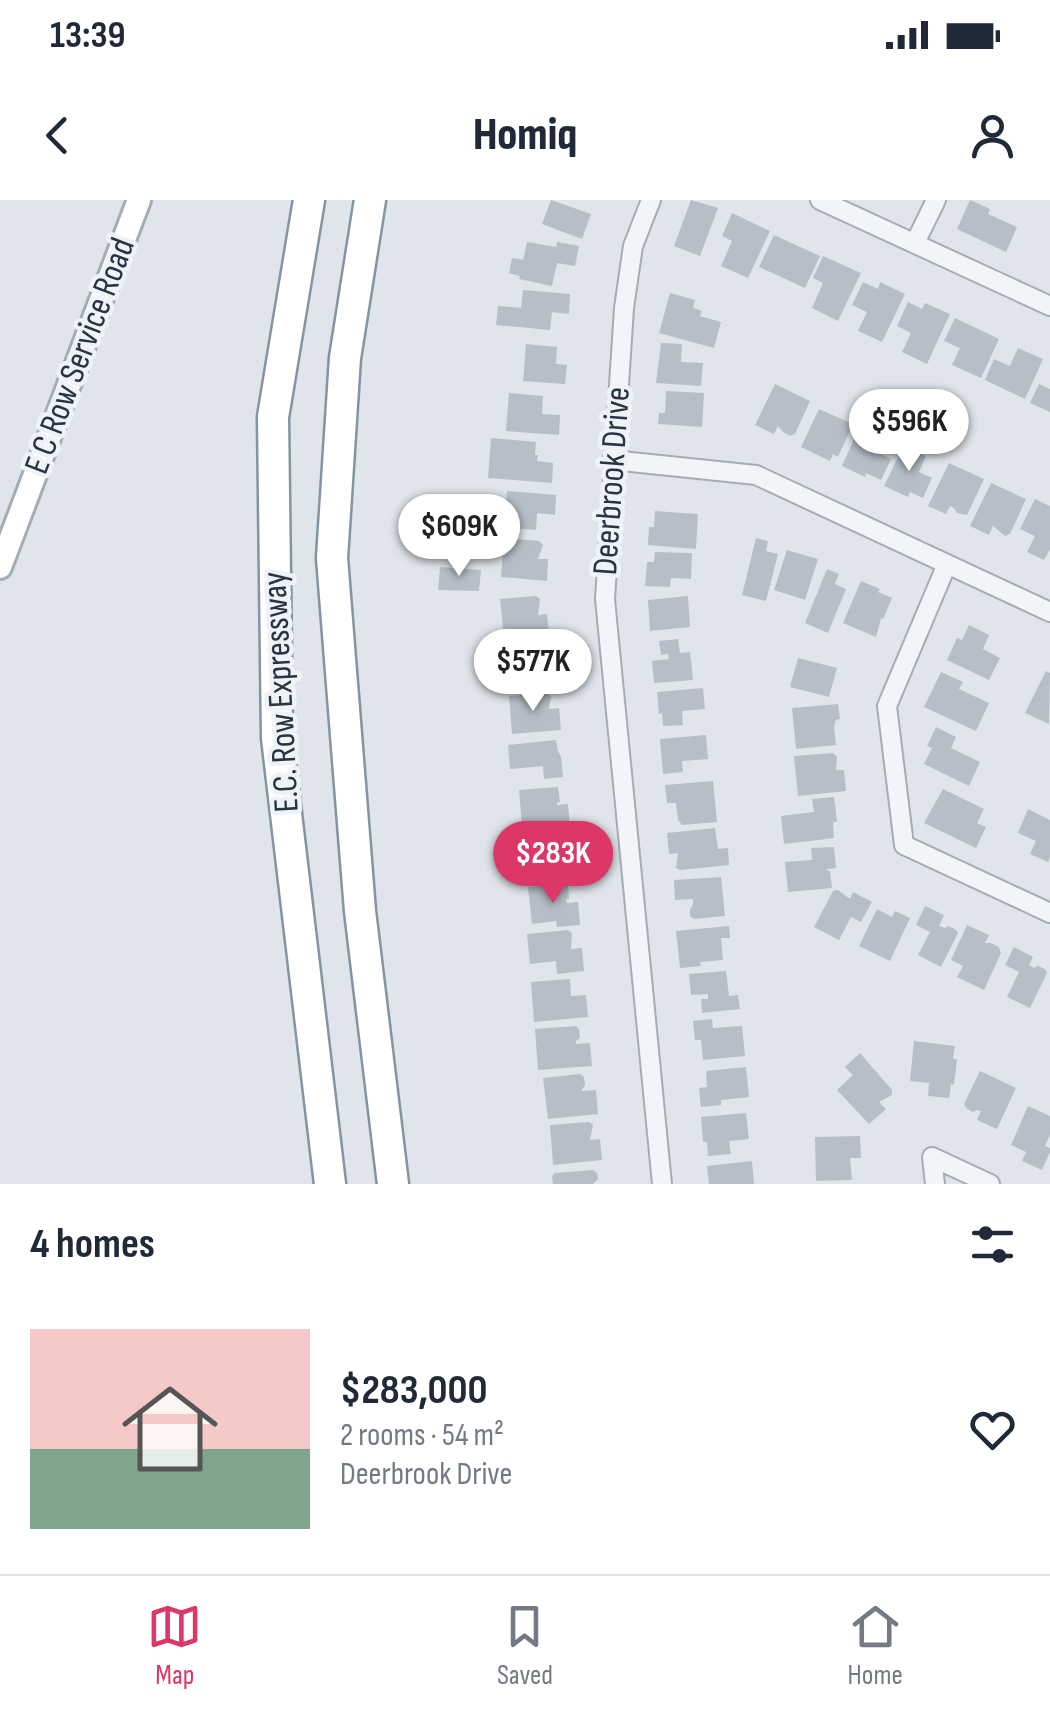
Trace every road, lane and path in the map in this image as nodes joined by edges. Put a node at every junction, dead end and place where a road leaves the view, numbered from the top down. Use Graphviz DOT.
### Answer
graph roads {
  1 [pos="139,200"];
  2 [pos="309,200"];
  3 [pos="370,200"];
  4 [pos="651,200"];
  5 [pos="820,200"];
  6 [pos="936,200"];
  7 [pos="914,242"];
  8 [pos="1050,306"];
  9 [pos="612,460"];
  10 [pos="947,564"];
  11 [pos="0,568"];
  12 [pos="1050,612"];
  13 [pos="1050,913"];
  14 [pos="330,1184"];
  15 [pos="393,1184"];
  16 [pos="662,1184"];
  17 [pos="935,1184"];
  18 [pos="990,1184"];
  1 -- 11 [label="street, E C Row Service Road"];
  2 -- 14 [label="highway, E.C. Row Expressway"];
  3 -- 15 [label="highway, E.C. Row Expressway"];
  4 -- 9 [label="street, Deerbrook Drive"];
  5 -- 7 [label="street"];
  6 -- 7 [label="street"];
  7 -- 8 [label="street"];
  9 -- 10 [label="street"];
  9 -- 16 [label="street, Deerbrook Drive"];
  10 -- 12 [label="street"];
  10 -- 13 [label="street"];
  17 -- 18 [label="street"];
}
